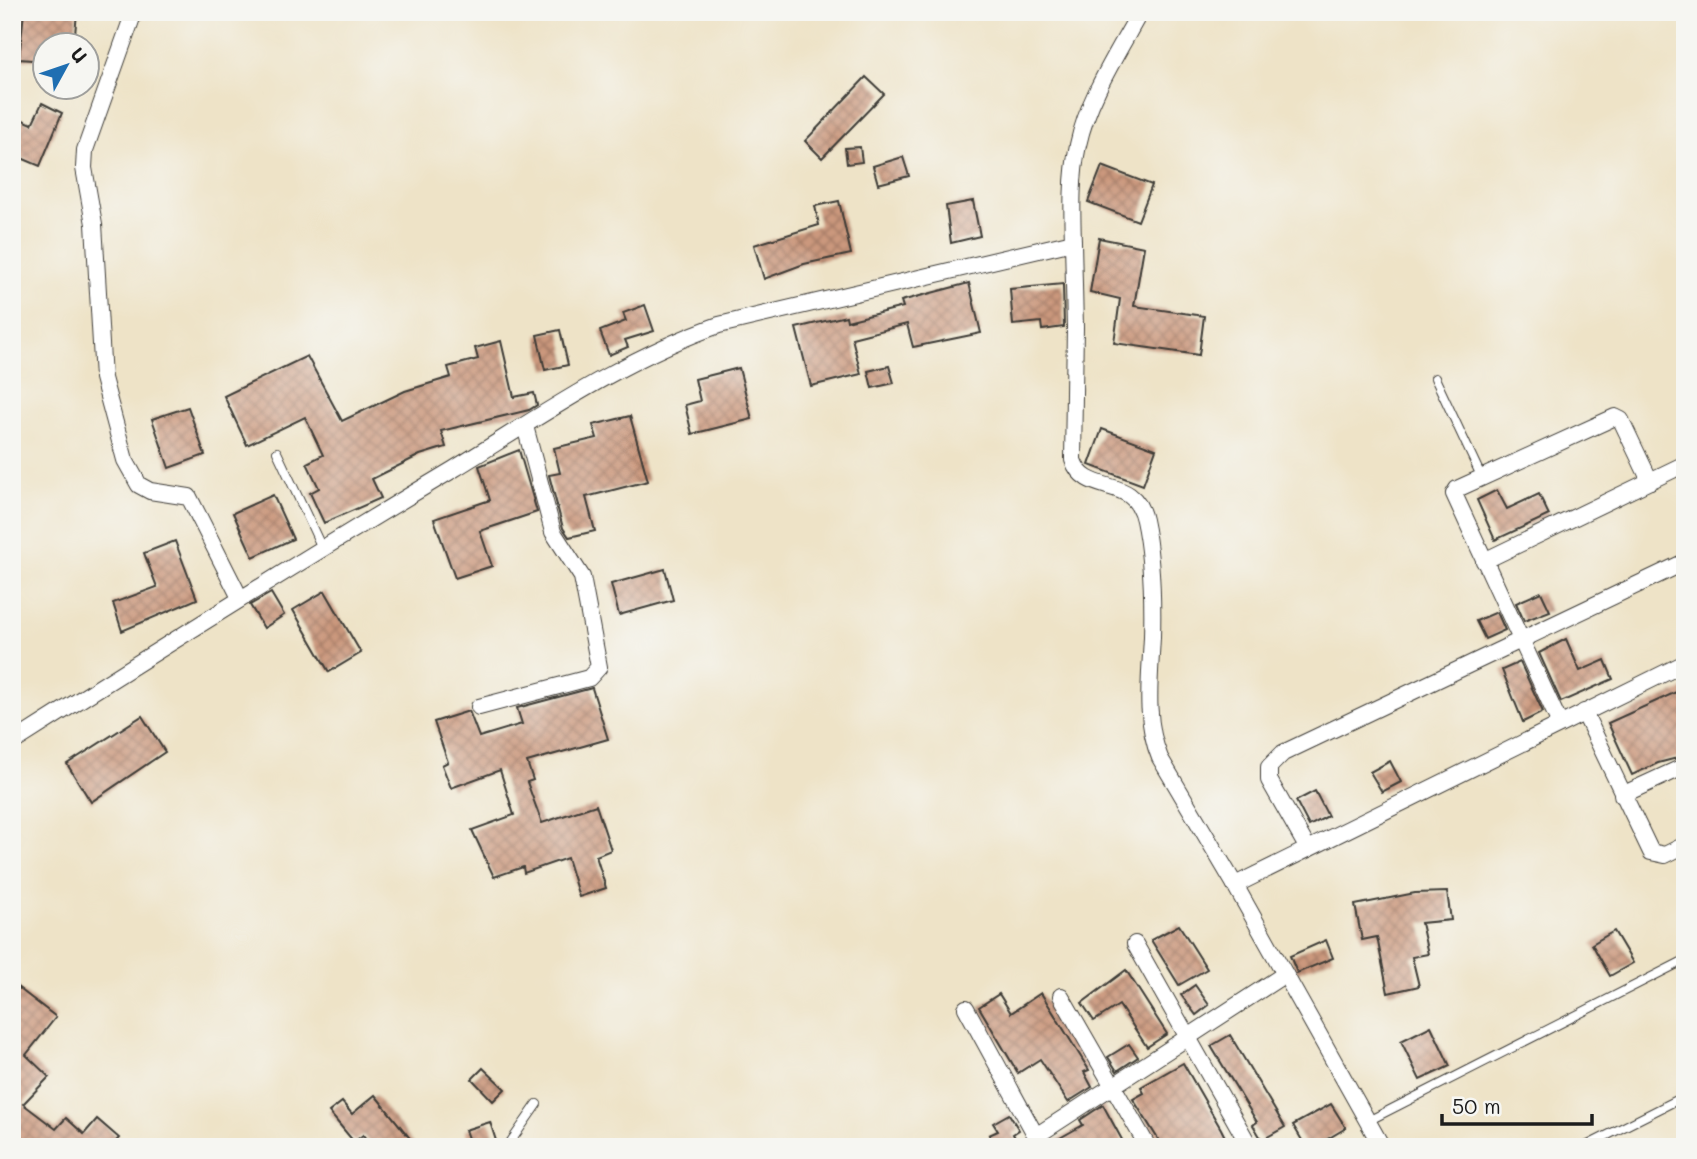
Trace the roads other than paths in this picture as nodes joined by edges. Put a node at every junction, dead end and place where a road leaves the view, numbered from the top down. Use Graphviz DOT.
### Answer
graph roads {
  1 [pos="134,12"];
  2 [pos="1140,12"];
  3 [pos="1073,242"];
  4 [pos="1435,379"];
  5 [pos="525,426"];
  6 [pos="276,452"];
  7 [pos="1685,464"];
  8 [pos="1482,478"];
  9 [pos="1650,481"];
  10 [pos="322,548"];
  11 [pos="1484,561"];
  12 [pos="1685,562"];
  13 [pos="240,598"];
  14 [pos="1520,639"];
  15 [pos="1685,663"];
  16 [pos="479,707"];
  17 [pos="1584,712"];
  18 [pos="1560,724"];
  19 [pos="12,743"];
  20 [pos="1685,766"];
  21 [pos="1622,795"];
  22 [pos="1685,845"];
  23 [pos="1308,849"];
  24 [pos="1235,885"];
  25 [pos="1135,944"];
  26 [pos="1685,960"];
  27 [pos="1285,975"];
  28 [pos="1061,996"];
  29 [pos="966,1008"];
  30 [pos="1189,1037"];
  31 [pos="1115,1087"];
  32 [pos="1685,1096"];
  33 [pos="537,1104"];
  34 [pos="1368,1121"];
  35 [pos="1039,1141"];
  36 [pos="507,1147"];
  37 [pos="1148,1147"];
  38 [pos="1250,1147"];
  39 [pos="1382,1147"];
  40 [pos="1584,1147"];
  1 -- 13 [label="street"];
  2 -- 3 [label="street"];
  3 -- 5 [label="street"];
  3 -- 24 [label="street"];
  4 -- 8 [label="lane"];
  5 -- 10 [label="street"];
  5 -- 16 [label="street"];
  6 -- 10 [label="lane"];
  7 -- 9 [label="street"];
  8 -- 9 [label="street"];
  8 -- 11 [label="street"];
  9 -- 11 [label="street"];
  10 -- 13 [label="street"];
  11 -- 14 [label="street"];
  12 -- 14 [label="street"];
  13 -- 19 [label="street"];
  14 -- 18 [label="street"];
  14 -- 23 [label="street"];
  15 -- 17 [label="street"];
  17 -- 18 [label="street"];
  17 -- 21 [label="street"];
  18 -- 23 [label="street"];
  20 -- 21 [label="street"];
  21 -- 22 [label="street"];
  23 -- 24 [label="street"];
  24 -- 27 [label="street"];
  25 -- 30 [label="street"];
  26 -- 34 [label="lane"];
  27 -- 30 [label="street"];
  27 -- 34 [label="street"];
  28 -- 31 [label="street"];
  29 -- 35 [label="street"];
  30 -- 31 [label="street"];
  30 -- 38 [label="street"];
  31 -- 35 [label="street"];
  31 -- 37 [label="street"];
  32 -- 40 [label="lane"];
  33 -- 36 [label="lane"];
  34 -- 39 [label="street"];
}
